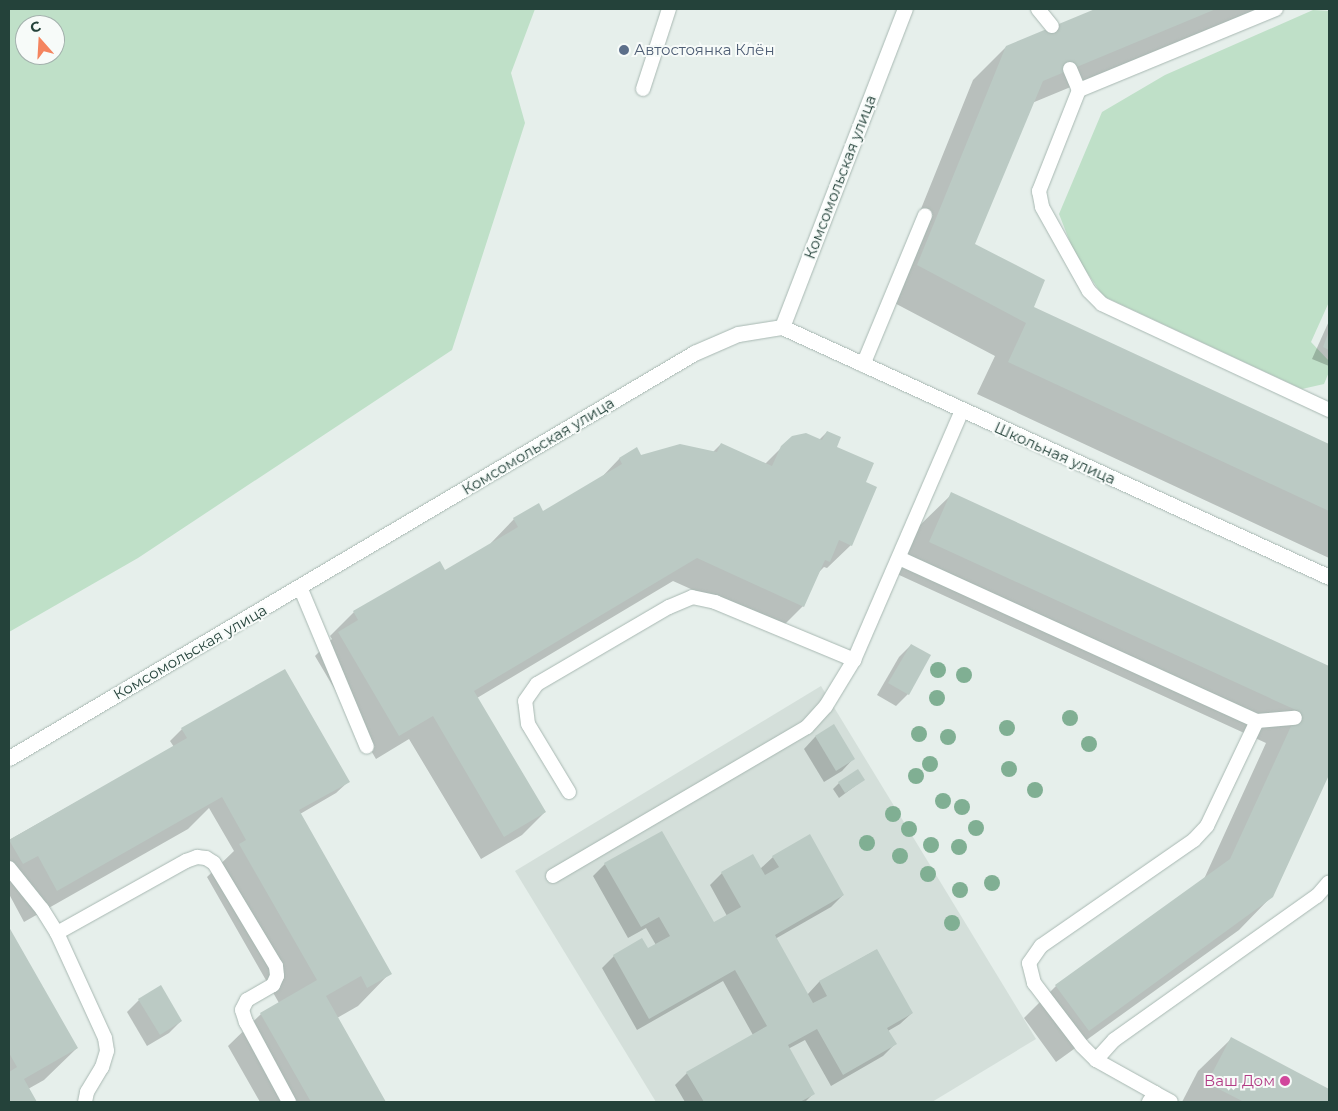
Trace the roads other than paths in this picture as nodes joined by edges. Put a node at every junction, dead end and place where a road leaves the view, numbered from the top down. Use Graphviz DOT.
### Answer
graph roads {
  1 [pos="669,9"];
  2 [pos="904,9"];
  3 [pos="1038,9"];
  4 [pos="1276,9"];
  5 [pos="1052,26"];
  6 [pos="1070,69"];
  7 [pos="643,89"];
  8 [pos="1079,90"];
  9 [pos="925,215"];
  10 [pos="782,327"];
  11 [pos="863,365"];
  12 [pos="1329,410"];
  13 [pos="962,411"];
  14 [pos="899,558"];
  15 [pos="1329,577"];
  16 [pos="300,587"];
  17 [pos="854,660"];
  18 [pos="1295,718"];
  19 [pos="1257,721"];
  20 [pos="367,747"];
  21 [pos="9,758"];
  22 [pos="569,792"];
  23 [pos="9,868"];
  24 [pos="553,876"];
  25 [pos="1329,882"];
  26 [pos="57,933"];
  27 [pos="1096,1060"];
  28 [pos="1152,1098"];
  29 [pos="86,1102"];
  30 [pos="289,1102"];
  31 [pos="1171,1102"];
  1 -- 7 [label="lane"];
  2 -- 10 [label="street, Комсомольская улица"];
  3 -- 5 [label="lane"];
  4 -- 8 [label="lane"];
  6 -- 8 [label="lane"];
  8 -- 12 [label="lane"];
  9 -- 11 [label="lane"];
  10 -- 11 [label="street, Школьная улица"];
  10 -- 16 [label="street, Комсомольская улица"];
  11 -- 13 [label="street, Школьная улица"];
  13 -- 14 [label="lane"];
  13 -- 15 [label="street, Школьная улица"];
  14 -- 17 [label="lane"];
  14 -- 19 [label="lane"];
  16 -- 20 [label="lane"];
  16 -- 21 [label="street, Комсомольская улица"];
  17 -- 22 [label="lane"];
  17 -- 24 [label="lane"];
  18 -- 19 [label="lane"];
  19 -- 27 [label="lane"];
  23 -- 26 [label="lane"];
  25 -- 27 [label="lane"];
  26 -- 29 [label="lane"];
  26 -- 30 [label="lane"];
  27 -- 28 [label="lane"];
  28 -- 31 [label="lane"];
}
